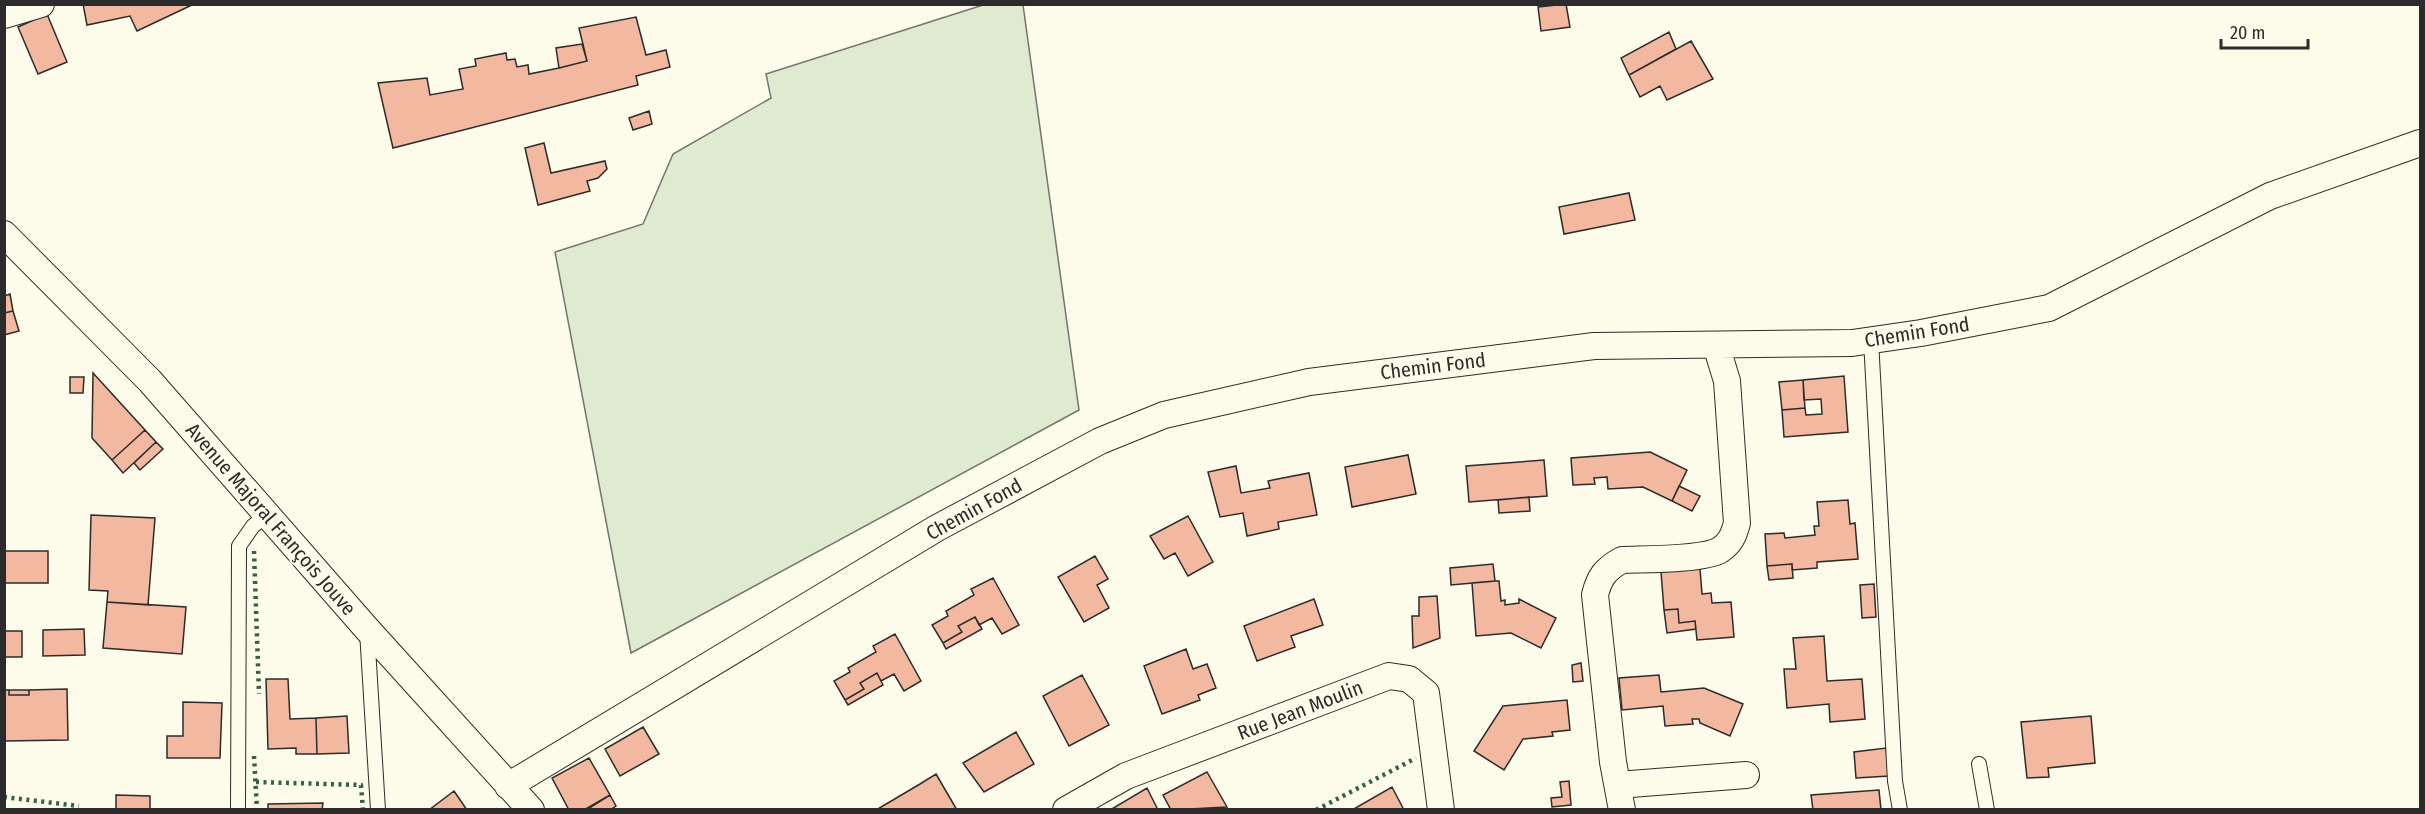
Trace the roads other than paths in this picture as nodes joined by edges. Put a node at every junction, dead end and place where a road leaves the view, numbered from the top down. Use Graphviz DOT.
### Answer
graph roads {
  1 [pos="40,4"];
  2 [pos="4,15"];
  3 [pos="2421,143"];
  4 [pos="4,234"];
  5 [pos="1871,340"];
  6 [pos="1716,345"];
  7 [pos="267,515"];
  8 [pos="367,629"];
  9 [pos="1979,764"];
  10 [pos="1746,775"];
  11 [pos="508,786"];
  12 [pos="1620,797"];
  13 [pos="238,810"];
  14 [pos="378,810"];
  15 [pos="531,810"];
  16 [pos="1066,810"];
  17 [pos="1441,810"];
  18 [pos="1900,810"];
  19 [pos="1987,810"];
  1 -- 2 [label="street"];
  3 -- 5 [label="street, Chemin Fond"];
  4 -- 7 [label="street, Avenue Majoral François Jouve"];
  5 -- 6 [label="street, Chemin Fond"];
  5 -- 18 [label="lane"];
  6 -- 11 [label="street, Chemin Fond"];
  6 -- 12 [label="street"];
  7 -- 8 [label="street, Avenue Majoral François Jouve"];
  7 -- 13 [label="lane"];
  8 -- 11 [label="street, Avenue Majoral François Jouve"];
  8 -- 14 [label="lane"];
  9 -- 19 [label="lane"];
  10 -- 12 [label="street"];
  11 -- 15 [label="street, Avenue Majoral François Jouve"];
  16 -- 17 [label="street, Rue Jean Moulin"];
}
